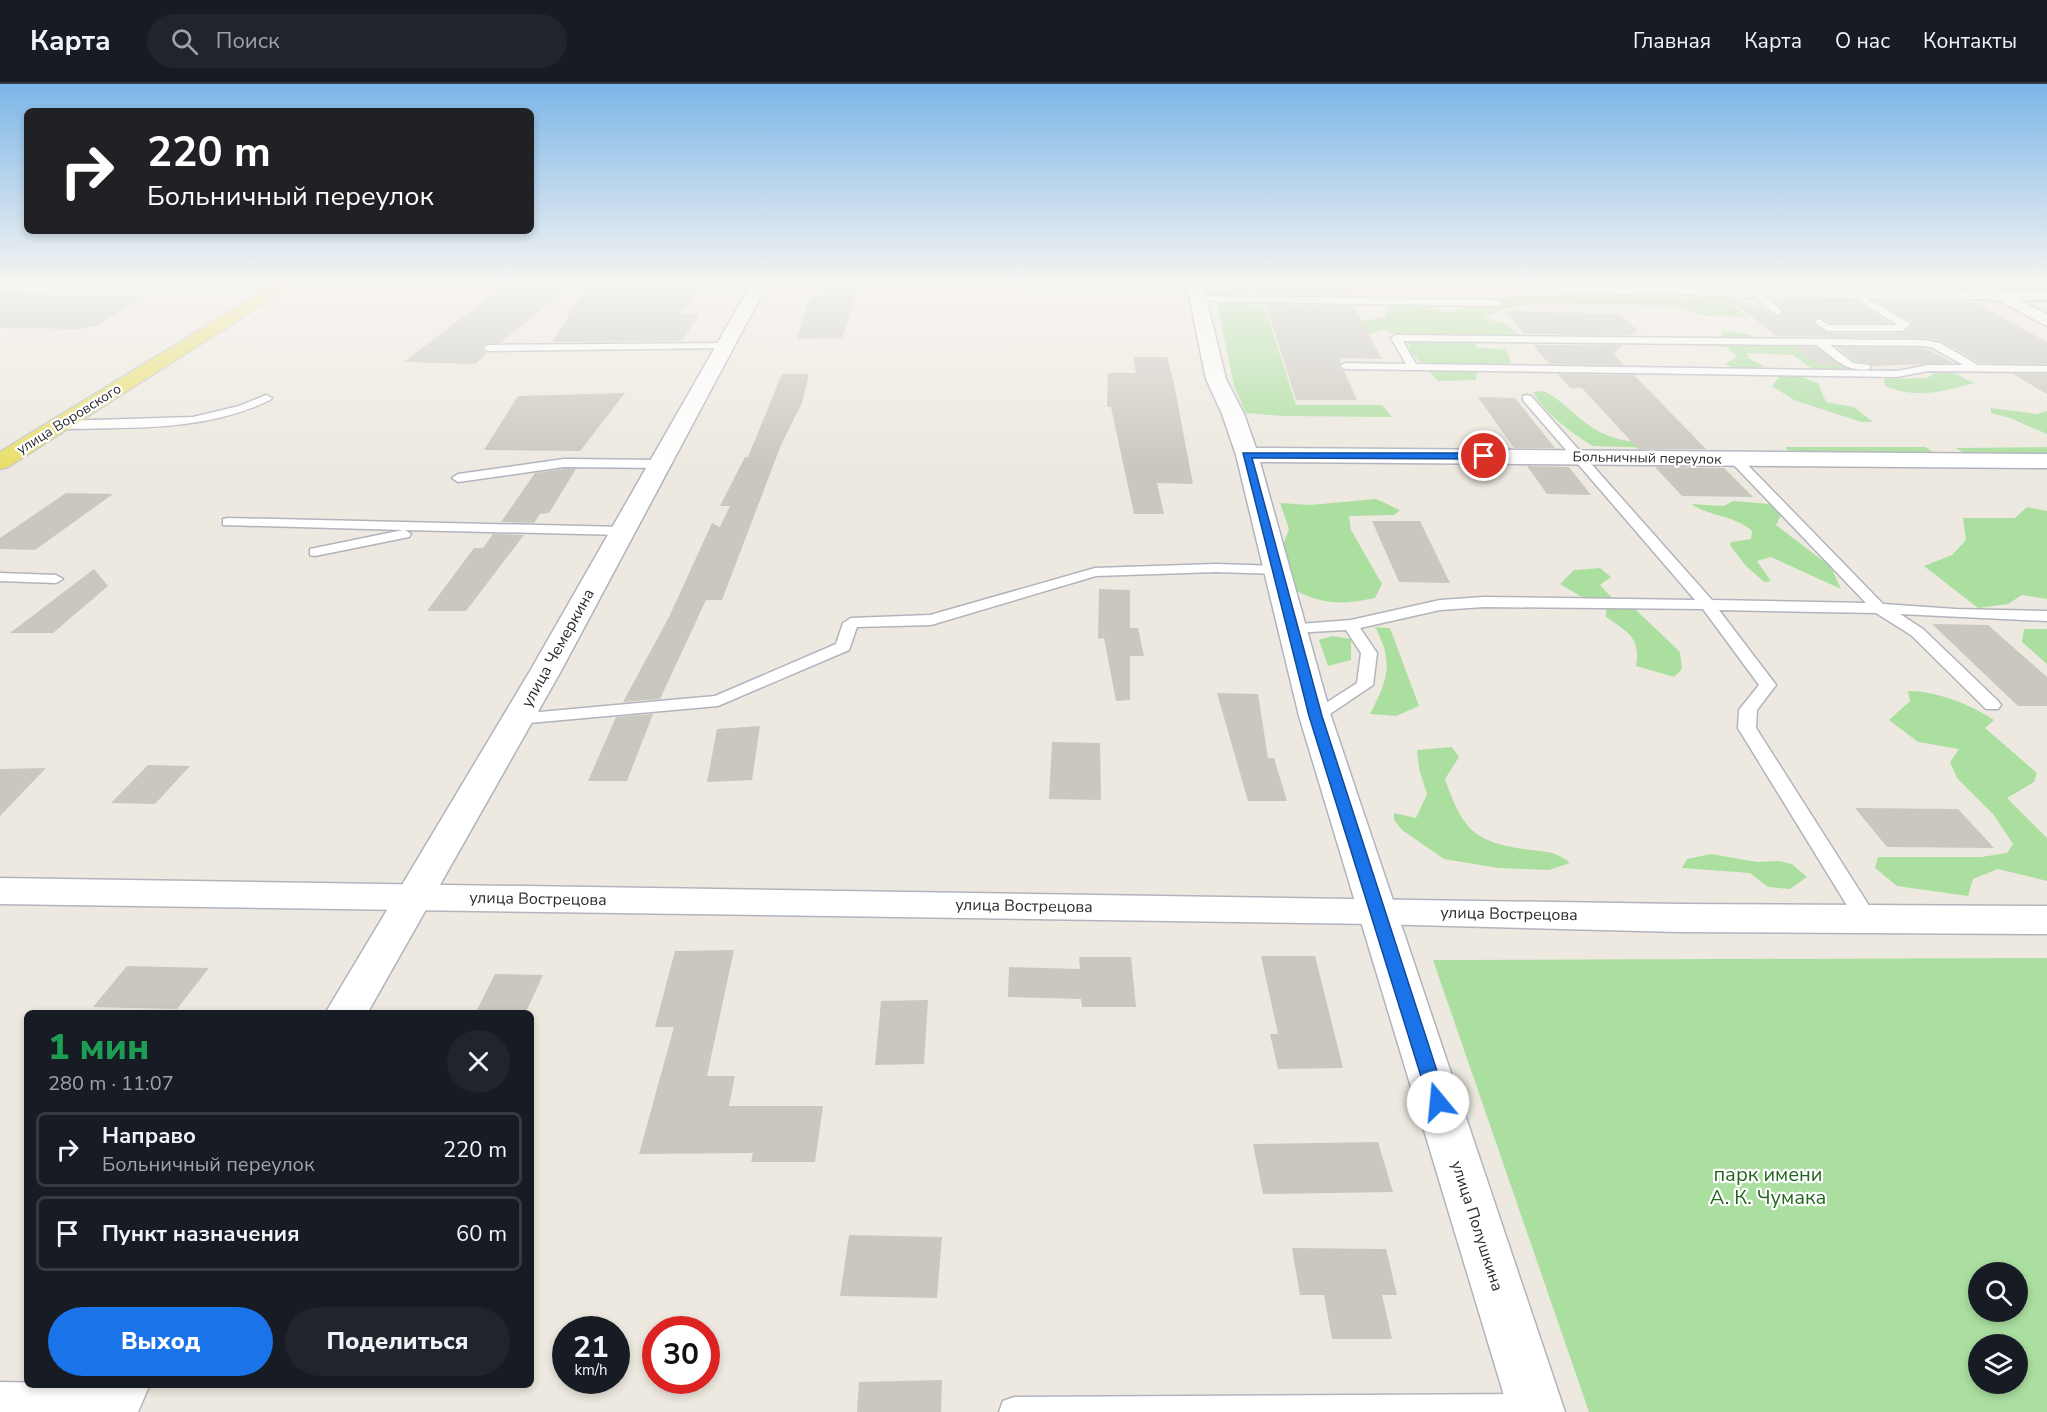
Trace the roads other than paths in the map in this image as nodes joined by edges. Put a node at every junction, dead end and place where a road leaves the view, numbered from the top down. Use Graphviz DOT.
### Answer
graph roads {
  1 [pos="191,343"];
  2 [pos="726,343"];
  3 [pos="1208,343"];
  4 [pos="1399,343"];
  5 [pos="1674,343"];
  6 [pos="1820,343"];
  7 [pos="1857,343"];
  8 [pos="724,346"];
  9 [pos="488,348"];
  10 [pos="1345,366"];
  11 [pos="1413,367"];
  12 [pos="1928,368"];
  13 [pos="1976,368"];
  14 [pos="2047,369"];
  15 [pos="1702,371"];
  16 [pos="266,398"];
  17 [pos="1527,398"];
  18 [pos="60,425"];
  19 [pos="1247,455"];
  20 [pos="1578,457"];
  21 [pos="1734,459"];
  22 [pos="2047,461"];
  23 [pos="0,462"];
  24 [pos="662,464"];
  25 [pos="458,477"];
  26 [pos="228,522"];
  27 [pos="447,527"];
  28 [pos="624,531"];
  29 [pos="315,552"];
  30 [pos="1277,570"];
  31 [pos="0,577"];
  32 [pos="56,579"];
  33 [pos="1707,604"];
  34 [pos="1879,608"];
  35 [pos="2047,616"];
  36 [pos="1351,625"];
  37 [pos="1293,628"];
  38 [pos="1992,705"];
  39 [pos="1316,716"];
  40 [pos="518,719"];
  41 [pos="0,891"];
  42 [pos="416,897"];
  43 [pos="1377,911"];
  44 [pos="1868,920"];
  45 [pos="2047,920"];
  46 [pos="348,1010"];
  47 [pos="0,1397"];
  48 [pos="115,1398"];
  49 [pos="1536,1411"];
  50 [pos="1014,1412"];
  1 -- 18 [label="main road, улица Воровского"];
  2 -- 8 [label="street, улица Чемеркина"];
  3 -- 19 [label="street, улица Полушкина"];
  4 -- 11 [label="lane"];
  5 -- 15 [label="lane"];
  6 -- 12 [label="lane"];
  7 -- 13 [label="lane"];
  8 -- 9 [label="lane"];
  8 -- 24 [label="street, улица Чемеркина"];
  10 -- 11 [label="lane"];
  11 -- 15 [label="lane"];
  12 -- 13 [label="lane"];
  12 -- 15 [label="lane"];
  13 -- 14 [label="lane"];
  16 -- 18 [label="lane"];
  17 -- 20 [label="lane"];
  18 -- 23 [label="main road, улица Воровского"];
  19 -- 20 [label="street, Больничный переулок"];
  19 -- 30 [label="street, улица Полушкина"];
  20 -- 21 [label="street, Больничный переулок"];
  20 -- 33 [label="lane"];
  21 -- 22 [label="street, Больничный переулок"];
  21 -- 34 [label="lane"];
  24 -- 25 [label="lane"];
  24 -- 28 [label="street, улица Чемеркина"];
  26 -- 27 [label="lane"];
  27 -- 28 [label="lane"];
  27 -- 29 [label="lane"];
  28 -- 40 [label="street, улица Чемеркина"];
  30 -- 37 [label="street, улица Полушкина"];
  30 -- 40 [label="lane"];
  31 -- 32 [label="lane"];
  33 -- 34 [label="lane"];
  33 -- 36 [label="lane"];
  33 -- 44 [label="lane"];
  34 -- 35 [label="lane"];
  34 -- 38 [label="lane"];
  36 -- 37 [label="lane"];
  36 -- 39 [label="lane"];
  37 -- 39 [label="street, улица Полушкина"];
  39 -- 43 [label="street, улица Полушкина"];
  40 -- 42 [label="street, улица Чемеркина"];
  41 -- 42 [label="street, улица Вострецова"];
  42 -- 43 [label="street, улица Вострецова"];
  42 -- 46 [label="street, улица Чемеркина"];
  43 -- 44 [label="street, улица Вострецова"];
  43 -- 49 [label="street, улица Полушкина"];
  44 -- 45 [label="street, улица Вострецова"];
  47 -- 48 [label="lane"];
  49 -- 50 [label="lane"];
}
